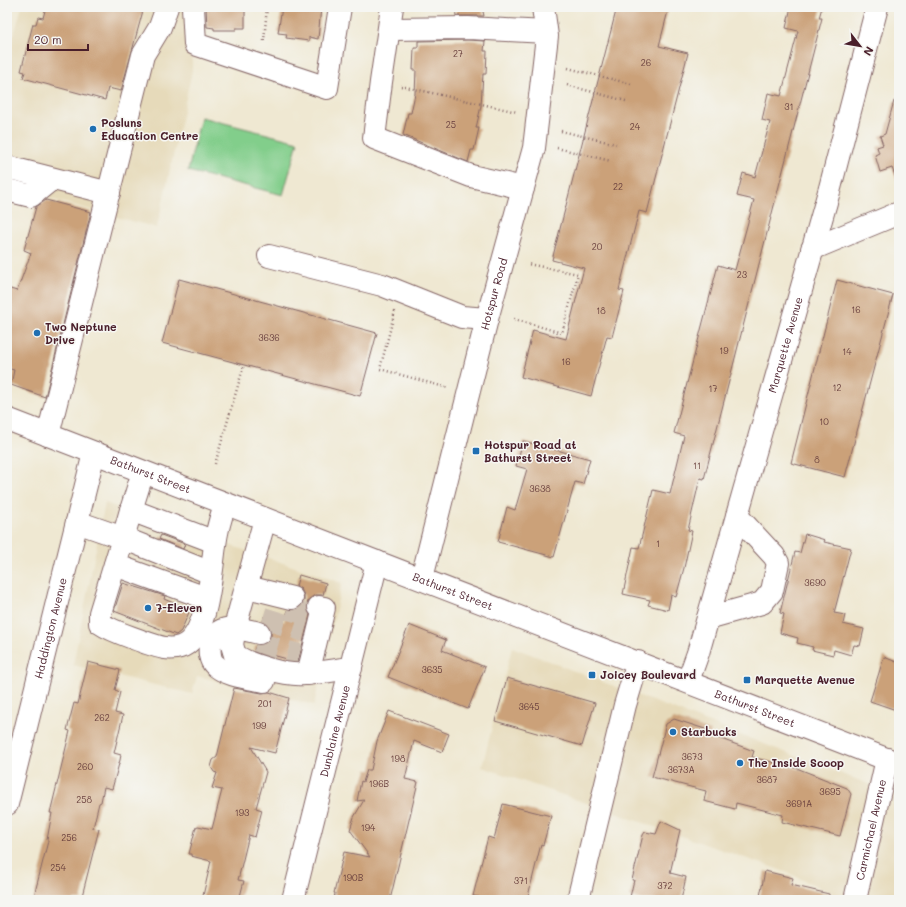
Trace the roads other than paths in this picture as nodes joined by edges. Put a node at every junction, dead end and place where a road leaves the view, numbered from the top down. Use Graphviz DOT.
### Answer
graph roads {
  1 [pos="167,7"];
  2 [pos="193,7"];
  3 [pos="340,7"];
  4 [pos="392,7"];
  5 [pos="543,7"];
  6 [pos="877,7"];
  7 [pos="390,29"];
  8 [pos="546,32"];
  9 [pos="7,167"];
  10 [pos="52,179"];
  11 [pos="523,188"];
  12 [pos="7,190"];
  13 [pos="109,193"];
  14 [pos="899,213"];
  15 [pos="812,249"];
  16 [pos="269,256"];
  17 [pos="488,319"];
  18 [pos="7,419"];
  19 [pos="48,435"];
  20 [pos="94,454"];
  21 [pos="143,472"];
  22 [pos="225,504"];
  23 [pos="131,510"];
  24 [pos="737,516"];
  25 [pos="265,520"];
  26 [pos="77,522"];
  27 [pos="123,538"];
  28 [pos="215,542"];
  29 [pos="377,562"];
  30 [pos="115,565"];
  31 [pos="210,574"];
  32 [pos="422,578"];
  33 [pos="206,598"];
  34 [pos="290,604"];
  35 [pos="240,612"];
  36 [pos="708,618"];
  37 [pos="260,631"];
  38 [pos="638,662"];
  39 [pos="349,674"];
  40 [pos="688,681"];
  41 [pos="893,761"];
  42 [pos="7,804"];
  43 [pos="293,900"];
  44 [pos="578,900"];
  45 [pos="855,900"];
  1 -- 13 [label="street"];
  2 -- 3 [label="street"];
  4 -- 7 [label="street"];
  5 -- 8 [label="street, Hotspur Road"];
  6 -- 15 [label="street, Marquette Avenue"];
  7 -- 8 [label="street"];
  7 -- 11 [label="street"];
  8 -- 11 [label="street, Hotspur Road"];
  9 -- 10 [label="street"];
  10 -- 12 [label="street"];
  10 -- 13 [label="street"];
  11 -- 17 [label="street, Hotspur Road"];
  13 -- 19 [label="street"];
  14 -- 15 [label="street"];
  15 -- 24 [label="street, Marquette Avenue"];
  16 -- 17 [label="street"];
  17 -- 32 [label="street, Hotspur Road"];
  18 -- 19 [label="street, Bathurst Street"];
  19 -- 20 [label="street, Bathurst Street"];
  20 -- 21 [label="street, Bathurst Street"];
  20 -- 26 [label="street, Haddington Avenue"];
  21 -- 22 [label="street, Bathurst Street"];
  21 -- 23 [label="street"];
  22 -- 25 [label="street, Bathurst Street"];
  22 -- 28 [label="street"];
  23 -- 27 [label="street"];
  23 -- 28 [label="street"];
  24 -- 36 [label="street, Marquette Avenue"];
  24 -- 36 [label="street"];
  25 -- 29 [label="street, Bathurst Street"];
  25 -- 35 [label="street"];
  26 -- 27 [label="street"];
  26 -- 42 [label="street, Haddington Avenue"];
  27 -- 30 [label="street"];
  27 -- 31 [label="street"];
  28 -- 31 [label="street"];
  29 -- 32 [label="street, Bathurst Street"];
  29 -- 39 [label="street, Dunblaine Avenue"];
  30 -- 33 [label="street"];
  30 -- 33 [label="street"];
  31 -- 33 [label="street"];
  32 -- 38 [label="street, Bathurst Street"];
  34 -- 35 [label="street"];
  35 -- 37 [label="street"];
  35 -- 39 [label="street"];
  35 -- 39 [label="street"];
  36 -- 40 [label="street, Marquette Avenue"];
  38 -- 40 [label="street, Bathurst Street"];
  38 -- 44 [label="street"];
  39 -- 43 [label="street, Dunblaine Avenue"];
  40 -- 41 [label="street, Bathurst Street"];
  41 -- 45 [label="street, Carmichael Avenue"];
}
